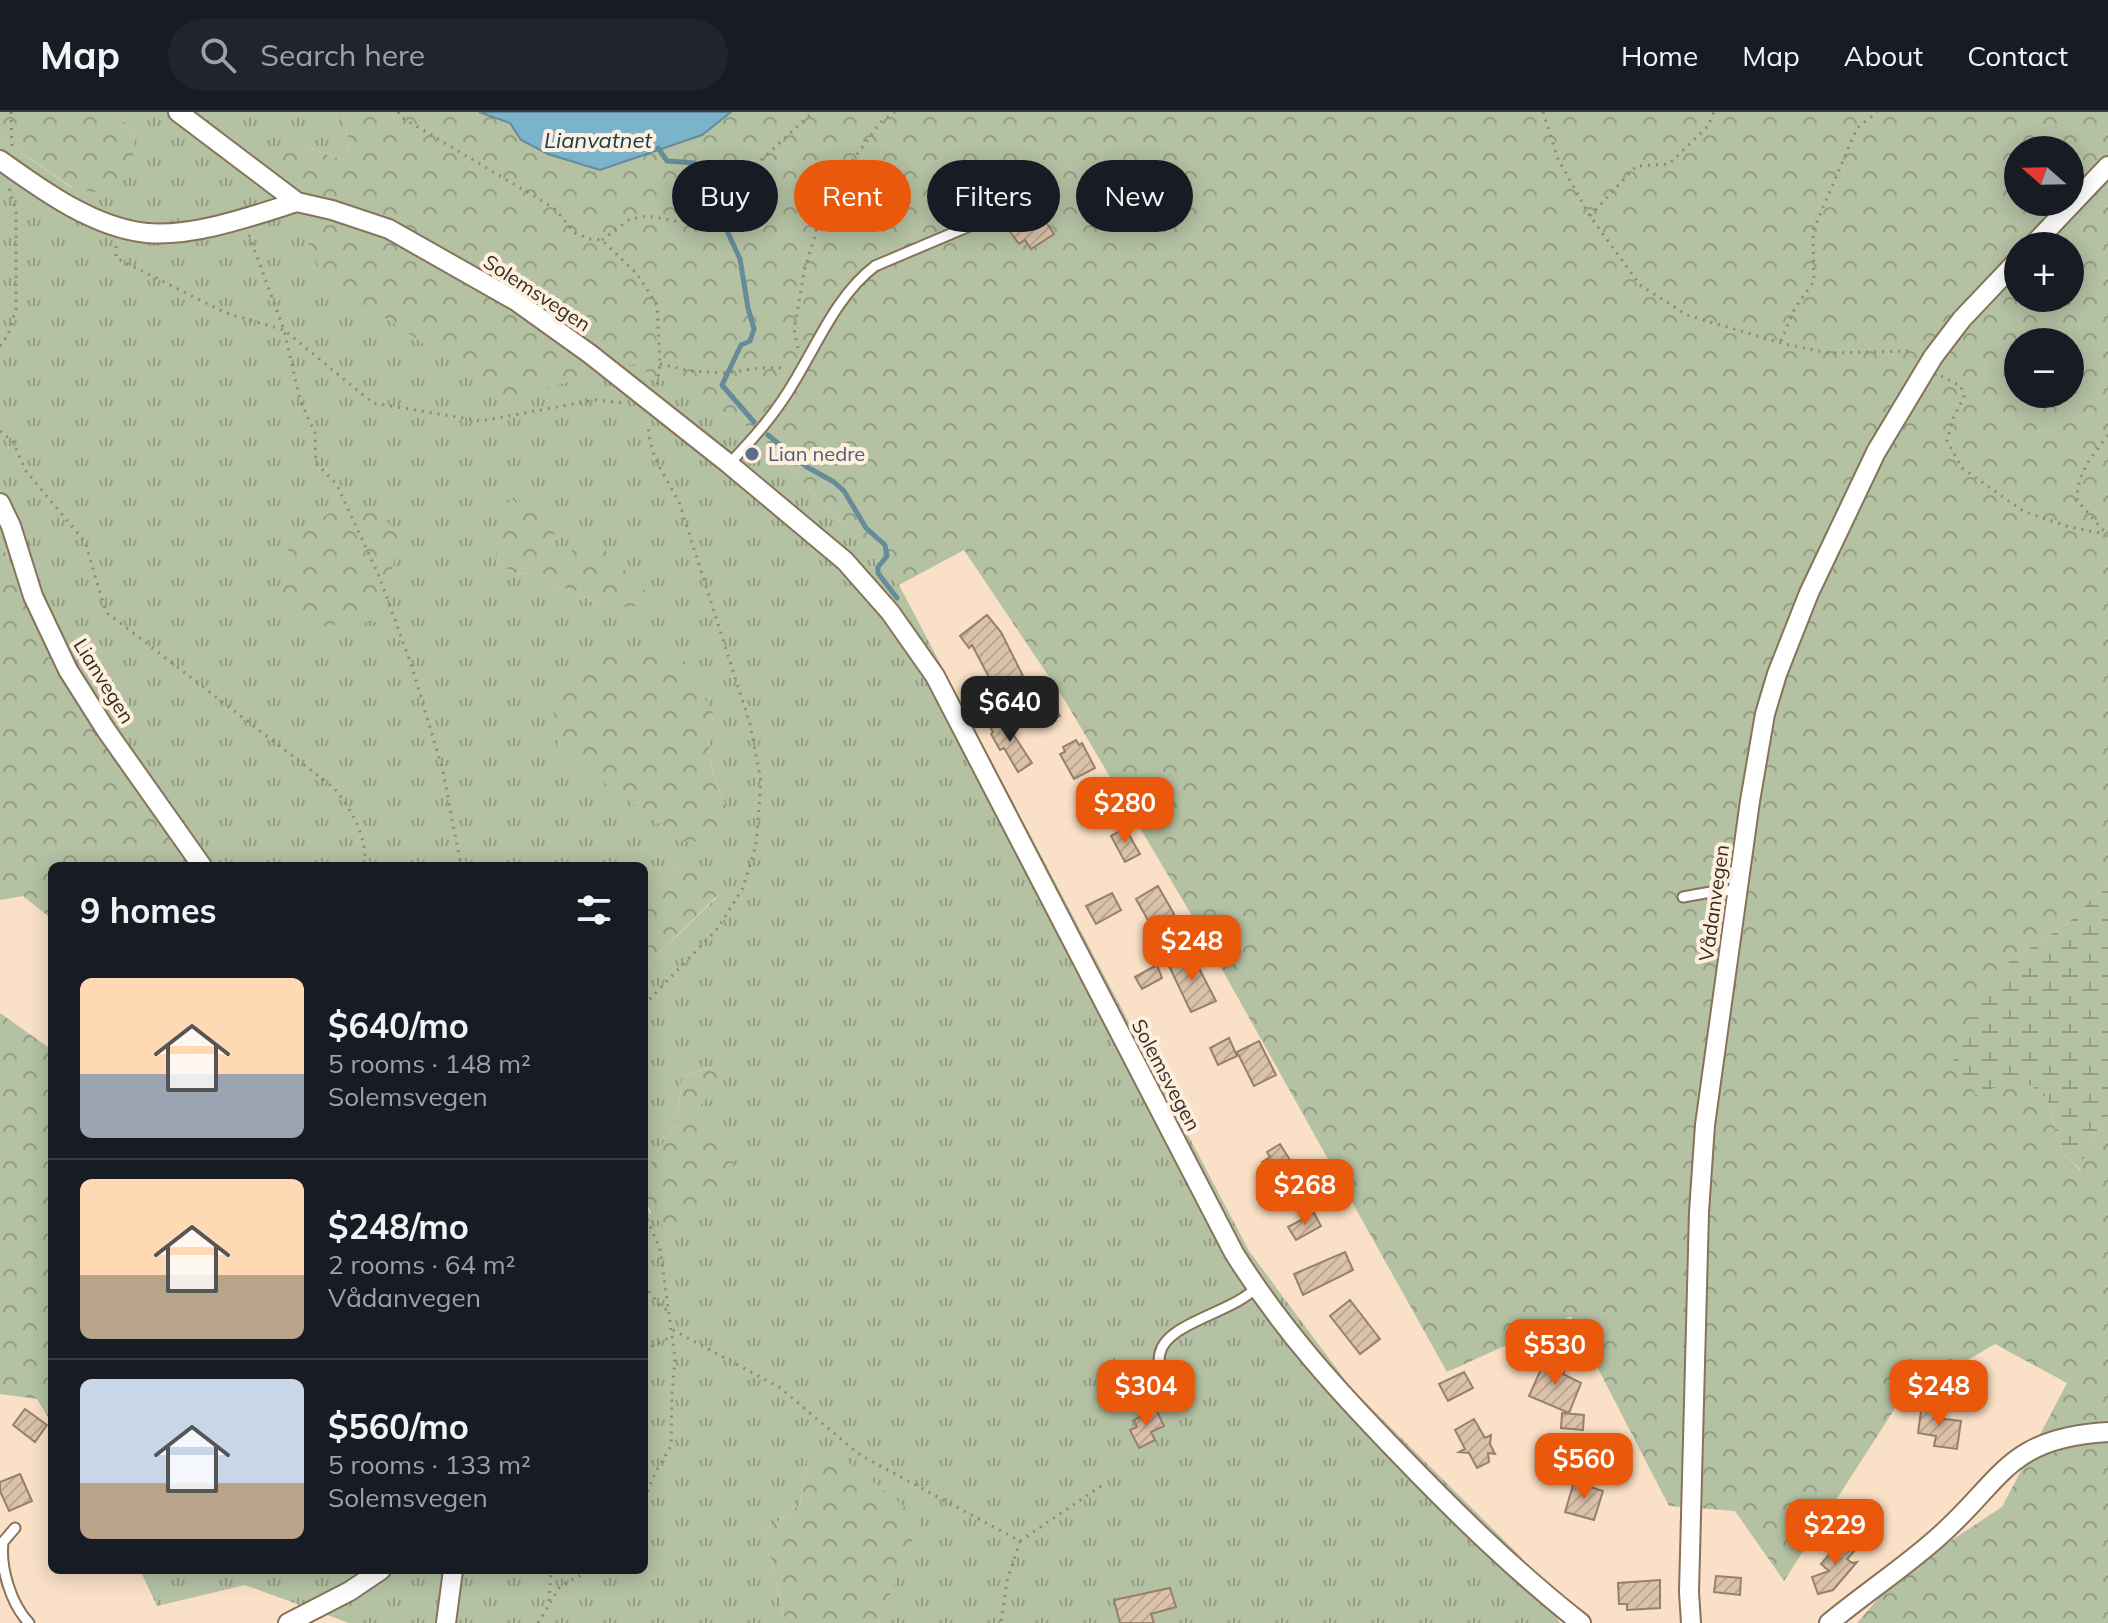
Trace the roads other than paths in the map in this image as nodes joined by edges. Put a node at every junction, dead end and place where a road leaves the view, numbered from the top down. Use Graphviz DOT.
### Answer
graph roads {
  1 [pos="178,112"];
  2 [pos="4,163"];
  3 [pos="2108,166"];
  4 [pos="297,202"];
  5 [pos="955,232"];
  6 [pos="2045,232"];
  7 [pos="2004,275"];
  8 [pos="729,464"];
  9 [pos="0,503"];
  10 [pos="199,862"];
  11 [pos="1738,892"];
  12 [pos="1683,897"];
  13 [pos="1256,1287"];
  14 [pos="1165,1390"];
  15 [pos="2108,1432"];
  16 [pos="15,1528"];
  17 [pos="375,1574"];
  18 [pos="452,1574"];
  19 [pos="29,1623"];
  20 [pos="288,1623"];
  21 [pos="446,1623"];
  22 [pos="1581,1623"];
  23 [pos="1691,1623"];
  24 [pos="1829,1623"];
  1 -- 4 [label="street, Solemsvegen"];
  2 -- 4 [label="street"];
  3 -- 6 [label="street"];
  4 -- 8 [label="street, Solemsvegen"];
  5 -- 8 [label="lane"];
  7 -- 11 [label="street, Vådanvegen"];
  8 -- 13 [label="street, Solemsvegen"];
  9 -- 10 [label="street, Lianvegen"];
  11 -- 12 [label="lane"];
  11 -- 23 [label="street, Vådanvegen"];
  13 -- 14 [label="lane"];
  13 -- 22 [label="street, Solemsvegen"];
  15 -- 24 [label="street"];
  16 -- 19 [label="lane"];
  17 -- 20 [label="street"];
  18 -- 21 [label="street"];
}
